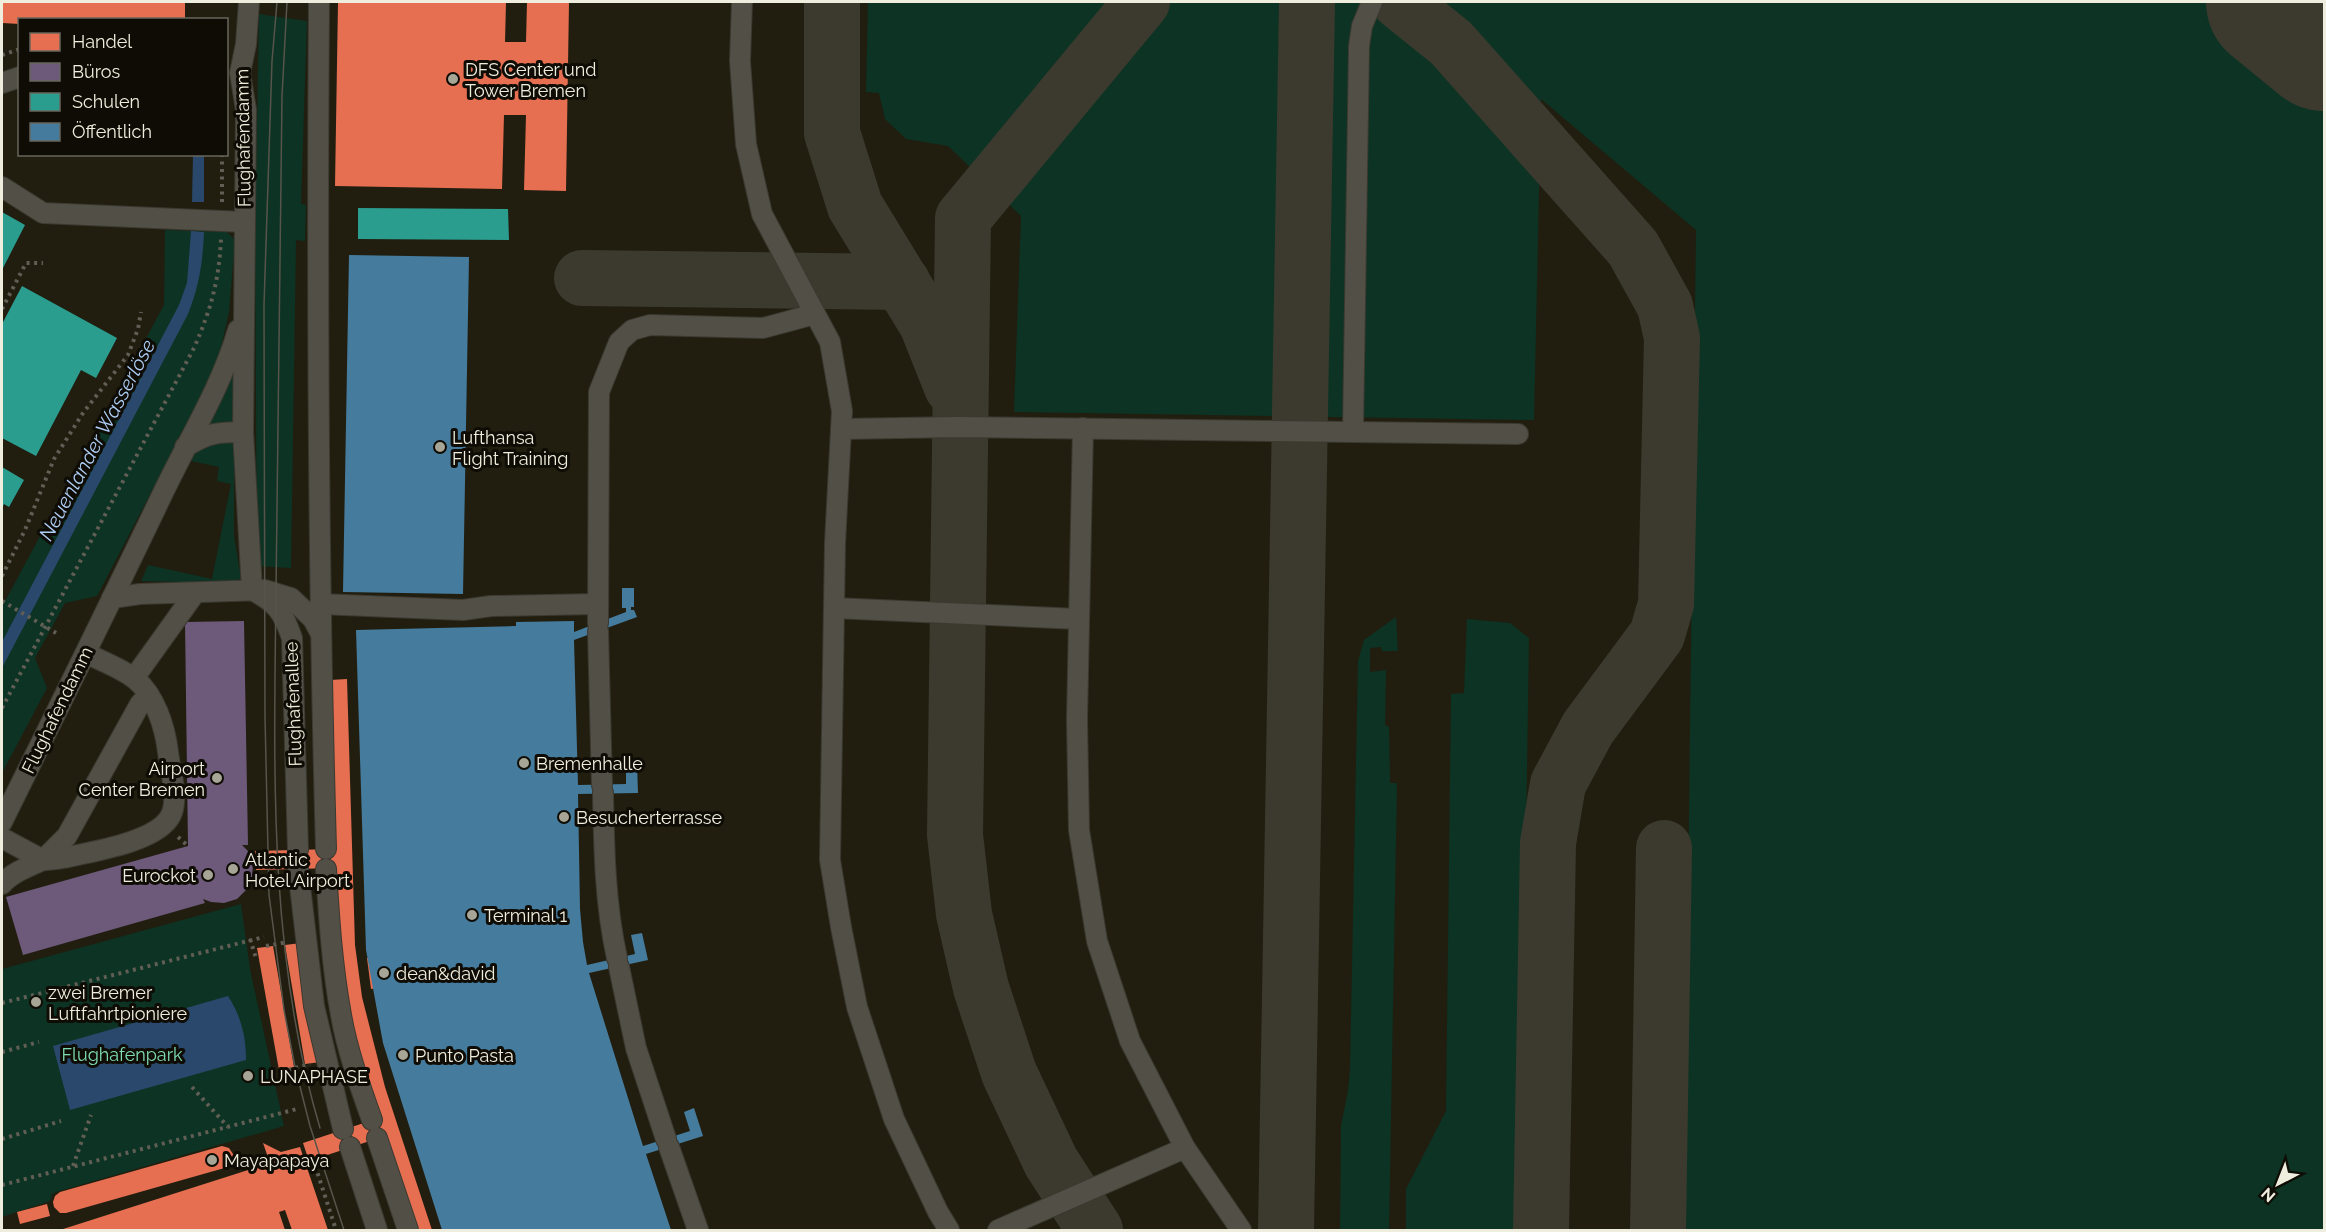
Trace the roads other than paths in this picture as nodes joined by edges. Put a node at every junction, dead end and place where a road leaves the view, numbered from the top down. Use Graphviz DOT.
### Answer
graph roads {
  1 [pos="249,2"];
  2 [pos="319,2"];
  3 [pos="742,2"];
  4 [pos="1372,2"];
  5 [pos="233,73"];
  6 [pos="18,78"];
  7 [pos="2,83"];
  8 [pos="2,187"];
  9 [pos="244,222"];
  10 [pos="243,310"];
  11 [pos="815,314"];
  12 [pos="1083,428"];
  13 [pos="841,429"];
  14 [pos="1353,431"];
  15 [pos="243,432"];
  16 [pos="1518,434"];
  17 [pos="185,447"];
  18 [pos="252,590"];
  19 [pos="195,593"];
  20 [pos="112,598"];
  21 [pos="320,604"];
  22 [pos="834,608"];
  23 [pos="598,619"];
  24 [pos="1079,619"];
  25 [pos="321,635"];
  26 [pos="86,653"];
  27 [pos="134,678"];
  28 [pos="149,695"];
  29 [pos="296,814"];
  30 [pos="2,822"];
  31 [pos="2,838"];
  32 [pos="43,860"];
  33 [pos="326,863"];
  34 [pos="2,884"];
  35 [pos="301,896"];
  36 [pos="359,1083"];
  37 [pos="345,1134"];
  38 [pos="1185,1148"];
  39 [pos="388,1170"];
  40 [pos="377,1230"];
  41 [pos="408,1230"];
  42 [pos="698,1230"];
  43 [pos="949,1230"];
  44 [pos="998,1230"];
  45 [pos="1241,1230"];
  1 -- 5 [label="street, Flughafendamm"];
  2 -- 21 [label="street"];
  3 -- 11 [label="street"];
  4 -- 14 [label="street"];
  5 -- 9 [label="street, Flughafendamm"];
  6 -- 7 [label="street"];
  8 -- 9 [label="street"];
  9 -- 10 [label="street, Flughafendamm"];
  10 -- 15 [label="street, Flughafendamm"];
  10 -- 17 [label="street, Flughafendamm"];
  11 -- 13 [label="street"];
  11 -- 23 [label="street"];
  12 -- 13 [label="street"];
  12 -- 14 [label="street"];
  12 -- 24 [label="street"];
  13 -- 22 [label="street"];
  14 -- 16 [label="street"];
  15 -- 17 [label="street"];
  15 -- 18 [label="street, Flughafendamm"];
  17 -- 20 [label="street, Flughafendamm"];
  18 -- 19 [label="street"];
  18 -- 25 [label="street, Flughafenallee"];
  18 -- 29 [label="street, Flughafenallee"];
  19 -- 20 [label="street"];
  19 -- 27 [label="street"];
  20 -- 26 [label="street, Flughafendamm"];
  21 -- 23 [label="street"];
  21 -- 25 [label="street"];
  22 -- 24 [label="street"];
  22 -- 43 [label="street"];
  23 -- 42 [label="street"];
  24 -- 38 [label="street"];
  25 -- 33 [label="street, Flughafenallee"];
  26 -- 27 [label="street"];
  26 -- 30 [label="street, Flughafendamm"];
  27 -- 28 [label="street"];
  28 -- 32 [label="street"];
  28 -- 32 [label="street"];
  29 -- 33 [label="street"];
  29 -- 35 [label="street, Flughafenallee"];
  31 -- 32 [label="street"];
  32 -- 34 [label="street"];
  33 -- 35 [label="street"];
  33 -- 36 [label="street, Flughafenallee"];
  35 -- 37 [label="street, Flughafenallee"];
  36 -- 37 [label="street"];
  36 -- 39 [label="street, Flughafenallee"];
  37 -- 39 [label="street"];
  37 -- 40 [label="street, Flughafenallee"];
  38 -- 44 [label="street"];
  38 -- 45 [label="street"];
  39 -- 41 [label="street, Flughafenallee"];
}
